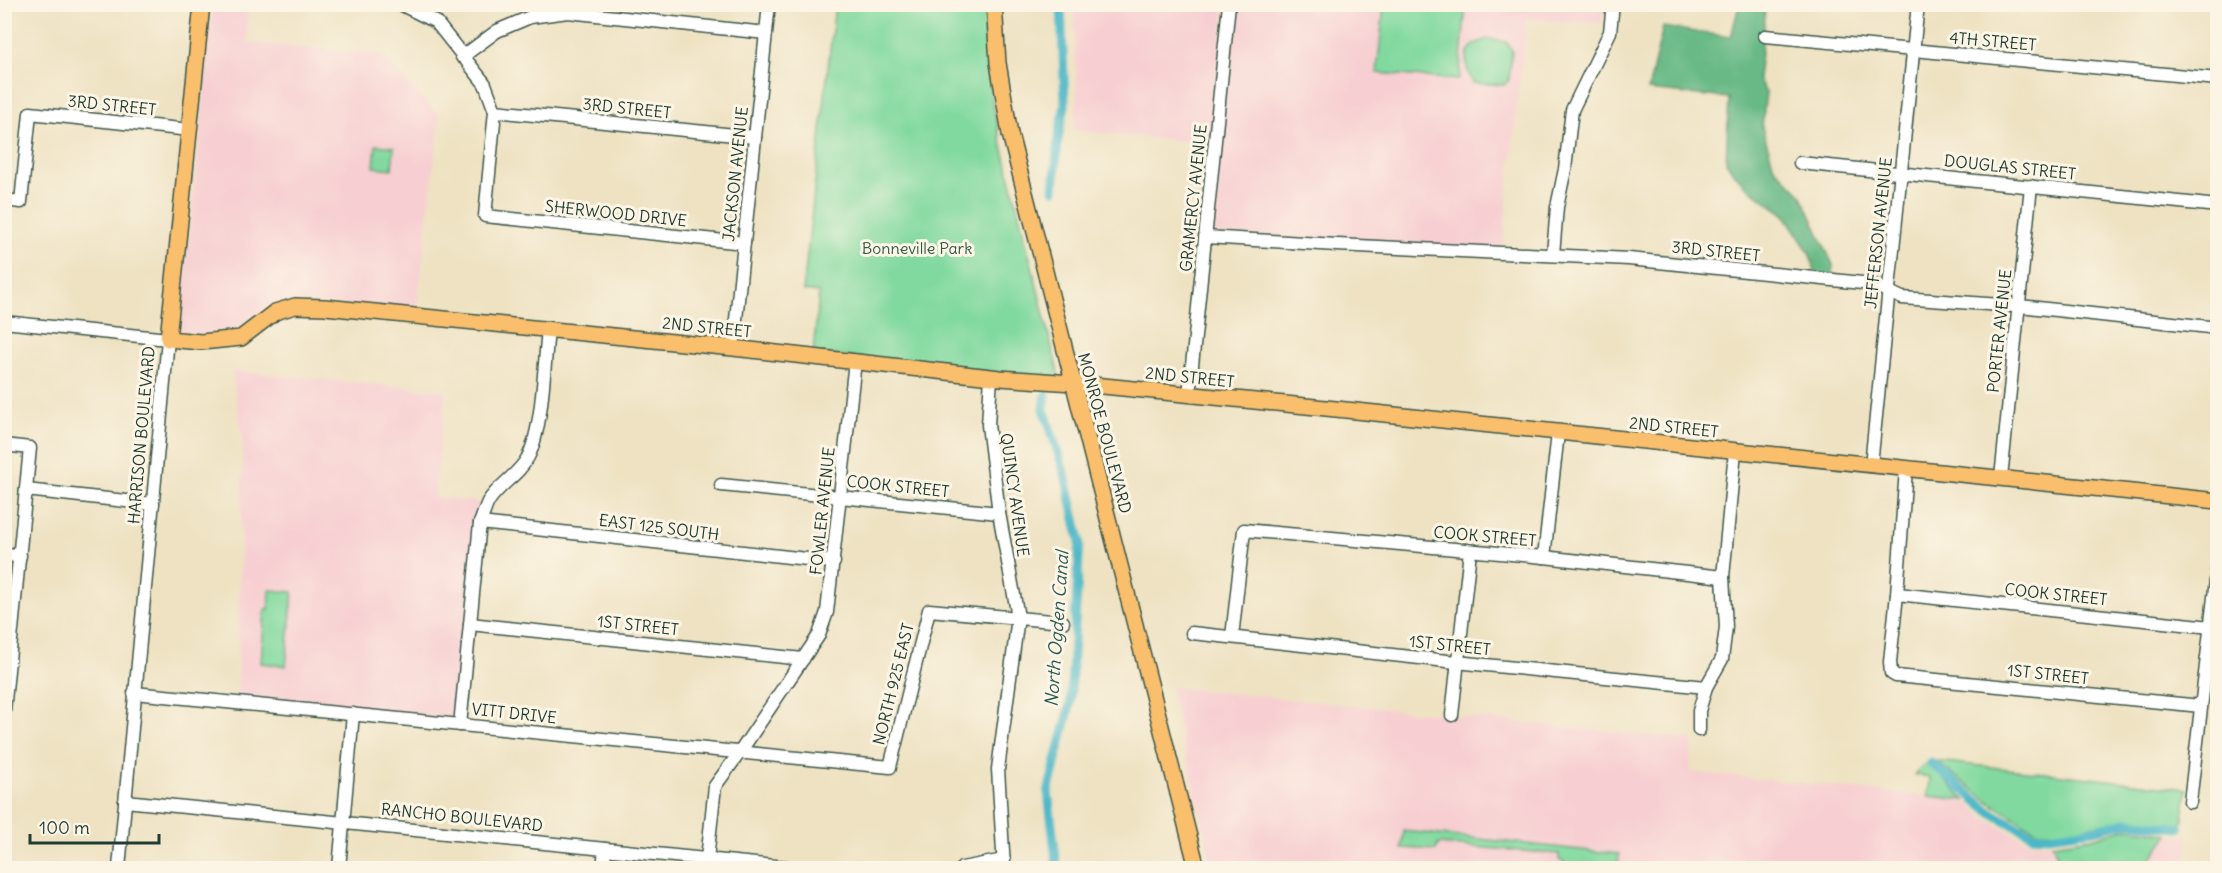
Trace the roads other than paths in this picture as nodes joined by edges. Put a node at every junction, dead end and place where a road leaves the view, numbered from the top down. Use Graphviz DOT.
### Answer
graph roads {
  1 [pos="202,4"];
  2 [pos="400,4"];
  3 [pos="769,4"];
  4 [pos="994,4"];
  5 [pos="1229,4"];
  6 [pos="1613,4"];
  7 [pos="1918,4"];
  8 [pos="766,33"];
  9 [pos="1766,36"];
  10 [pos="1914,50"];
  11 [pos="462,57"];
  12 [pos="2217,79"];
  13 [pos="495,111"];
  14 [pos="190,130"];
  15 [pos="755,137"];
  16 [pos="1800,163"];
  17 [pos="1901,172"];
  18 [pos="2031,186"];
  19 [pos="4,201"];
  20 [pos="2217,206"];
  21 [pos="1206,237"];
  22 [pos="744,243"];
  23 [pos="1553,254"];
  24 [pos="1888,292"];
  25 [pos="2019,308"];
  26 [pos="4,322"];
  27 [pos="2217,328"];
  28 [pos="548,330"];
  29 [pos="168,339"];
  30 [pos="733,348"];
  31 [pos="855,361"];
  32 [pos="991,377"];
  33 [pos="1073,383"];
  34 [pos="1189,395"];
  35 [pos="1558,433"];
  36 [pos="4,446"];
  37 [pos="1735,451"];
  38 [pos="1871,465"];
  39 [pos="1906,469"];
  40 [pos="2001,478"];
  41 [pos="721,485"];
  42 [pos="26,490"];
  43 [pos="840,496"];
  44 [pos="2217,501"];
  45 [pos="153,504"];
  46 [pos="999,513"];
  47 [pos="480,523"];
  48 [pos="1470,551"];
  49 [pos="4,555"];
  50 [pos="20,556"];
  51 [pos="1544,557"];
  52 [pos="834,562"];
  53 [pos="2217,563"];
  54 [pos="1723,577"];
  55 [pos="1897,594"];
  56 [pos="1018,617"];
  57 [pos="1063,622"];
  58 [pos="470,624"];
  59 [pos="2211,627"];
  60 [pos="1192,633"];
  61 [pos="1232,637"];
  62 [pos="803,660"];
  63 [pos="1456,662"];
  64 [pos="1706,687"];
  65 [pos="134,693"];
  66 [pos="2201,706"];
  67 [pos="4,711"];
  68 [pos="353,714"];
  69 [pos="1452,715"];
  70 [pos="460,725"];
  71 [pos="1699,730"];
  72 [pos="740,752"];
  73 [pos="890,767"];
  74 [pos="125,801"];
  75 [pos="2190,802"];
  76 [pos="343,822"];
  77 [pos="605,849"];
  78 [pos="706,864"];
  79 [pos="1004,864"];
  80 [pos="119,868"];
  81 [pos="339,868"];
  82 [pos="603,868"];
  83 [pos="795,868"];
  84 [pos="962,868"];
  85 [pos="1197,868"];
  1 -- 14 [label="main road, HARRISON BOULEVARD"];
  2 -- 11 [label="street"];
  3 -- 8 [label="street, JACKSON AVENUE"];
  4 -- 33 [label="main road, MONROE BOULEVARD"];
  5 -- 21 [label="street, GRAMERCY AVENUE"];
  6 -- 23 [label="street"];
  7 -- 10 [label="street, JEFFERSON AVENUE"];
  8 -- 11 [label="street"];
  8 -- 15 [label="street, JACKSON AVENUE"];
  9 -- 10 [label="street, 4TH STREET"];
  10 -- 12 [label="street, 4TH STREET"];
  10 -- 17 [label="street, JEFFERSON AVENUE"];
  11 -- 13 [label="street"];
  13 -- 15 [label="street, 3RD STREET"];
  13 -- 22 [label="street, SHERWOOD DRIVE"];
  14 -- 19 [label="street, 3RD STREET"];
  14 -- 29 [label="main road, HARRISON BOULEVARD"];
  15 -- 22 [label="street, JACKSON AVENUE"];
  16 -- 17 [label="street, DOUGLAS STREET"];
  17 -- 18 [label="street, DOUGLAS STREET"];
  17 -- 24 [label="street, JEFFERSON AVENUE"];
  18 -- 20 [label="street, DOUGLAS STREET"];
  18 -- 25 [label="street, PORTER AVENUE"];
  21 -- 23 [label="street, 3RD STREET"];
  21 -- 34 [label="street, GRAMERCY AVENUE"];
  22 -- 30 [label="street, JACKSON AVENUE"];
  23 -- 24 [label="street, 3RD STREET"];
  24 -- 25 [label="street, 3RD STREET"];
  24 -- 38 [label="street, JEFFERSON AVENUE"];
  25 -- 27 [label="street, 3RD STREET"];
  25 -- 40 [label="street, PORTER AVENUE"];
  26 -- 29 [label="street"];
  28 -- 29 [label="main road, 2ND STREET"];
  28 -- 30 [label="main road, 2ND STREET"];
  28 -- 47 [label="street"];
  29 -- 45 [label="street, HARRISON BOULEVARD"];
  30 -- 31 [label="main road, 2ND STREET"];
  31 -- 32 [label="main road, 2ND STREET"];
  31 -- 43 [label="street, FOWLER AVENUE"];
  32 -- 33 [label="main road, 2ND STREET"];
  32 -- 46 [label="street, QUINCY AVENUE"];
  33 -- 34 [label="main road, 2ND STREET"];
  33 -- 85 [label="main road, MONROE BOULEVARD"];
  34 -- 35 [label="main road, 2ND STREET"];
  35 -- 37 [label="main road, 2ND STREET"];
  35 -- 51 [label="street"];
  36 -- 42 [label="street"];
  37 -- 38 [label="main road, 2ND STREET"];
  37 -- 54 [label="street"];
  38 -- 39 [label="main road, 2ND STREET"];
  39 -- 40 [label="main road, 2ND STREET"];
  39 -- 55 [label="street"];
  40 -- 44 [label="main road, 2ND STREET"];
  41 -- 43 [label="street, COOK STREET"];
  42 -- 45 [label="street"];
  42 -- 50 [label="street"];
  43 -- 46 [label="street, COOK STREET"];
  43 -- 52 [label="street, FOWLER AVENUE"];
  45 -- 65 [label="street, HARRISON BOULEVARD"];
  46 -- 56 [label="street, QUINCY AVENUE"];
  47 -- 52 [label="street, EAST 125 SOUTH"];
  47 -- 58 [label="street"];
  48 -- 51 [label="street, COOK STREET"];
  48 -- 61 [label="street, COOK STREET"];
  48 -- 63 [label="street"];
  49 -- 50 [label="street"];
  50 -- 67 [label="street"];
  51 -- 54 [label="street, COOK STREET"];
  52 -- 62 [label="street, FOWLER AVENUE"];
  53 -- 59 [label="street"];
  54 -- 64 [label="street"];
  55 -- 59 [label="street, COOK STREET"];
  55 -- 66 [label="street, 1ST STREET"];
  56 -- 57 [label="street"];
  56 -- 73 [label="street, NORTH 925 EAST"];
  56 -- 79 [label="street, QUINCY AVENUE"];
  58 -- 62 [label="street, 1ST STREET"];
  58 -- 70 [label="street"];
  59 -- 66 [label="street"];
  60 -- 61 [label="street, 1ST STREET"];
  61 -- 63 [label="street, 1ST STREET"];
  62 -- 72 [label="street, FOWLER AVENUE"];
  63 -- 64 [label="street, 1ST STREET"];
  63 -- 69 [label="street"];
  64 -- 71 [label="street"];
  65 -- 68 [label="street, VITT DRIVE"];
  65 -- 74 [label="street, HARRISON BOULEVARD"];
  66 -- 75 [label="street"];
  68 -- 70 [label="street, VITT DRIVE"];
  68 -- 76 [label="street"];
  70 -- 72 [label="street, VITT DRIVE"];
  72 -- 73 [label="street, VITT DRIVE"];
  72 -- 78 [label="street, FOWLER AVENUE"];
  74 -- 76 [label="street, RANCHO BOULEVARD"];
  74 -- 80 [label="street, HARRISON BOULEVARD"];
  76 -- 77 [label="street, RANCHO BOULEVARD"];
  76 -- 81 [label="street"];
  77 -- 78 [label="street, RANCHO BOULEVARD"];
  77 -- 82 [label="street"];
  78 -- 83 [label="street, RANCHO BOULEVARD"];
  79 -- 84 [label="street"];
}
